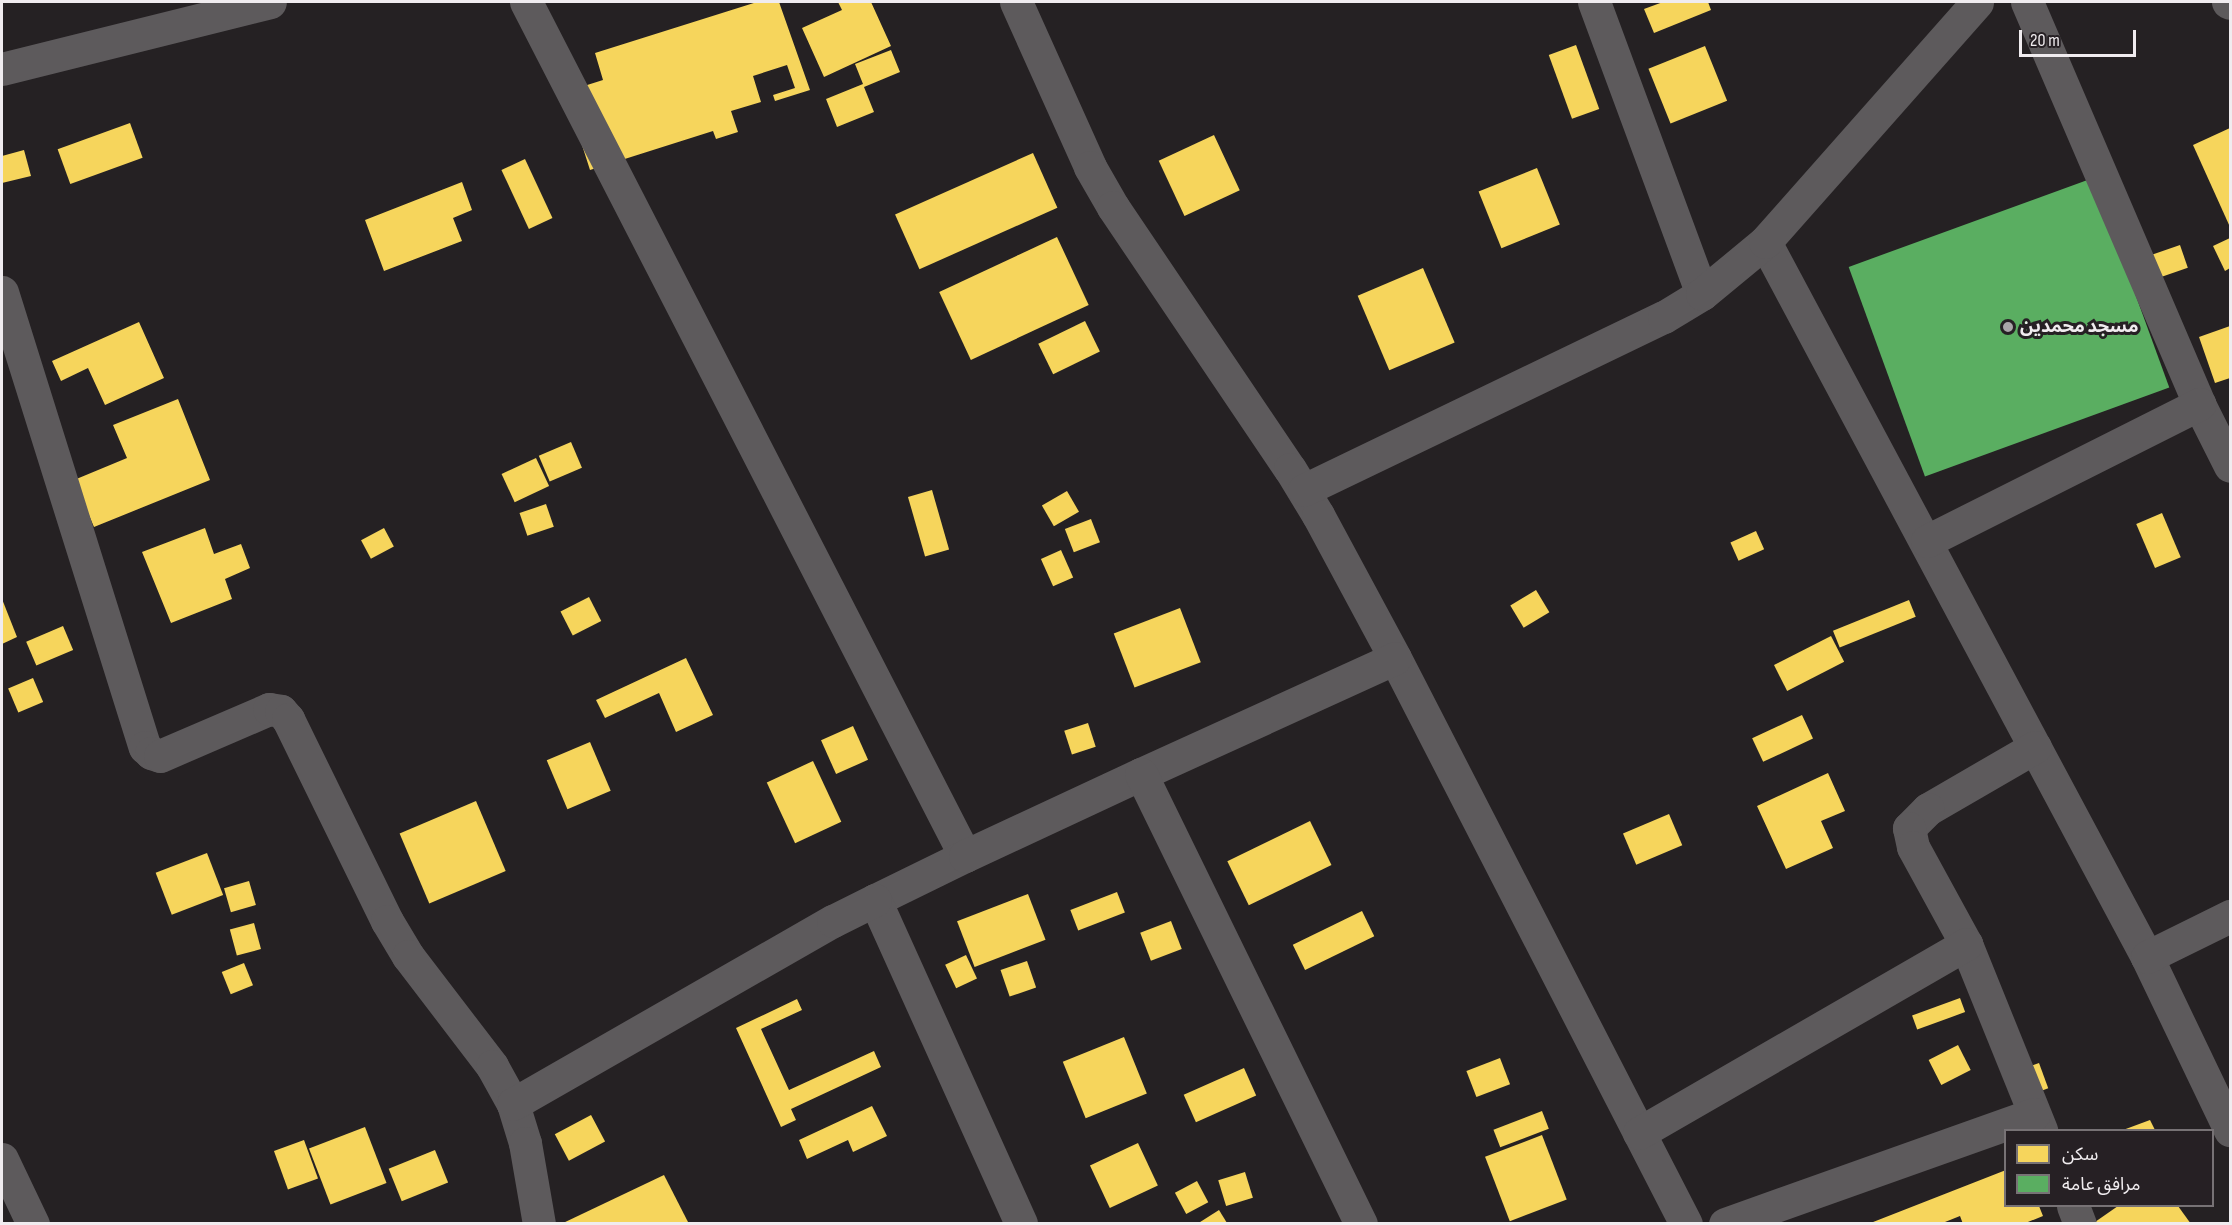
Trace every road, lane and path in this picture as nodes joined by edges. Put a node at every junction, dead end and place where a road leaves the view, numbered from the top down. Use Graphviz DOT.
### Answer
graph roads {
  1 [pos="270,2"];
  2 [pos="526,2"];
  3 [pos="1017,2"];
  4 [pos="1593,2"];
  5 [pos="1977,2"];
  6 [pos="2027,2"];
  7 [pos="2,69"];
  8 [pos="1765,242"];
  9 [pos="2,292"];
  10 [pos="1702,294"];
  11 [pos="2199,404"];
  12 [pos="2230,466"];
  13 [pos="1304,490"];
  14 [pos="1927,541"];
  15 [pos="1395,658"];
  16 [pos="2035,747"];
  17 [pos="1141,774"];
  18 [pos="965,856"];
  19 [pos="875,900"];
  20 [pos="2230,916"];
  21 [pos="1966,944"];
  22 [pos="2147,957"];
  23 [pos="513,1104"];
  24 [pos="2038,1122"];
  25 [pos="2017,1129"];
  26 [pos="2230,1130"];
  27 [pos="1639,1133"];
  28 [pos="2004,1133"];
  29 [pos="2,1159"];
  30 [pos="2073,1207"];
  31 [pos="33,1224"];
  32 [pos="539,1224"];
  33 [pos="1021,1224"];
  34 [pos="1361,1224"];
  35 [pos="1686,1224"];
  36 [pos="1725,1224"];
  37 [pos="2080,1224"];
  1 -- 7 [label="street"];
  2 -- 18 [label="street"];
  3 -- 13 [label="street"];
  4 -- 10 [label="street"];
  5 -- 8 [label="street"];
  6 -- 11 [label="street"];
  8 -- 10 [label="street"];
  8 -- 14 [label="street"];
  9 -- 23 [label="street"];
  10 -- 13 [label="street"];
  11 -- 12 [label="street"];
  11 -- 14 [label="street"];
  13 -- 15 [label="street"];
  14 -- 16 [label="street"];
  15 -- 17 [label="street"];
  15 -- 27 [label="street"];
  16 -- 21 [label="street"];
  16 -- 22 [label="street"];
  17 -- 18 [label="street"];
  17 -- 34 [label="street"];
  18 -- 19 [label="street"];
  19 -- 23 [label="street"];
  19 -- 33 [label="street"];
  20 -- 22 [label="street"];
  21 -- 24 [label="street"];
  21 -- 27 [label="street"];
  22 -- 26 [label="street"];
  23 -- 32 [label="street"];
  24 -- 25 [label="street"];
  27 -- 35 [label="street"];
  28 -- 36 [label="street"];
  29 -- 31 [label="street"];
  30 -- 37 [label="street"];
}
